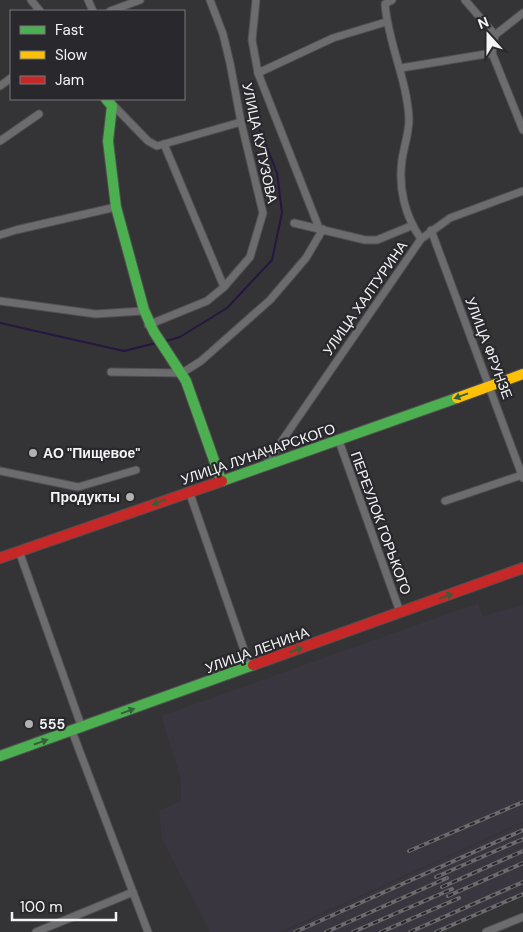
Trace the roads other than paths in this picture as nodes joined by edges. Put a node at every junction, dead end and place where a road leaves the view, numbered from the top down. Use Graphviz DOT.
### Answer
graph roads {
  1 [pos="31,0"];
  2 [pos="140,0"];
  3 [pos="210,0"];
  4 [pos="256,0"];
  5 [pos="392,0"];
  6 [pos="465,0"];
  7 [pos="39,10"];
  8 [pos="113,10"];
  9 [pos="523,13"];
  10 [pos="386,22"];
  11 [pos="495,35"];
  12 [pos="492,53"];
  13 [pos="400,68"];
  14 [pos="258,73"];
  15 [pos="110,101"];
  16 [pos="39,114"];
  17 [pos="241,122"];
  18 [pos="523,130"];
  19 [pos="0,140"];
  20 [pos="164,144"];
  21 [pos="523,191"];
  22 [pos="116,207"];
  23 [pos="294,223"];
  24 [pos="411,226"];
  25 [pos="321,229"];
  26 [pos="431,230"];
  27 [pos="0,236"];
  28 [pos="421,240"];
  29 [pos="224,287"];
  30 [pos="0,301"];
  31 [pos="142,311"];
  32 [pos="148,325"];
  33 [pos="111,372"];
  34 [pos="182,373"];
  35 [pos="523,374"];
  36 [pos="490,385"];
  37 [pos="339,441"];
  38 [pos="266,464"];
  39 [pos="136,470"];
  40 [pos="0,471"];
  41 [pos="522,476"];
  42 [pos="221,480"];
  43 [pos="188,491"];
  44 [pos="445,501"];
  45 [pos="19,551"];
  46 [pos="0,558"];
  47 [pos="523,568"];
  48 [pos="400,612"];
  49 [pos="250,667"];
  50 [pos="78,729"];
  51 [pos="0,756"];
  52 [pos="133,892"];
  53 [pos="523,918"];
  54 [pos="36,932"];
  55 [pos="148,932"];
  56 [pos="486,932"];
  1 -- 7 [label="street"];
  2 -- 8 [label="street"];
  3 -- 17 [label="street, УЛИЦА КУТУЗОВА"];
  4 -- 14 [label="street, УЛИЦА КУТУЗОВА"];
  5 -- 10 [label="street"];
  6 -- 11 [label="street"];
  9 -- 11 [label="street"];
  10 -- 13 [label="street"];
  10 -- 14 [label="street"];
  11 -- 12 [label="street"];
  12 -- 13 [label="street"];
  12 -- 18 [label="street"];
  13 -- 24 [label="street"];
  14 -- 25 [label="street, УЛИЦА КУТУЗОВА"];
  15 -- 20 [label="street"];
  15 -- 22 [label="main road"];
  16 -- 19 [label="street"];
  17 -- 20 [label="street"];
  17 -- 29 [label="street, УЛИЦА КУТУЗОВА"];
  20 -- 29 [label="street"];
  21 -- 26 [label="street, УЛИЦА ХАЛТУРИНА"];
  22 -- 27 [label="street"];
  22 -- 31 [label="main road"];
  23 -- 25 [label="street"];
  24 -- 25 [label="street"];
  24 -- 28 [label="street"];
  25 -- 34 [label="street"];
  26 -- 28 [label="street, УЛИЦА ХАЛТУРИНА"];
  26 -- 36 [label="street, УЛИЦА ФРУНЗЕ"];
  28 -- 38 [label="street, УЛИЦА ХАЛТУРИНА"];
  29 -- 32 [label="street, УЛИЦА КУТУЗОВА"];
  30 -- 31 [label="street"];
  31 -- 32 [label="main road"];
  32 -- 34 [label="main road"];
  33 -- 34 [label="street"];
  34 -- 42 [label="main road"];
  35 -- 36 [label="main road, УЛИЦА ЛУНАЧАРСКОГО"];
  36 -- 37 [label="main road, УЛИЦА ЛУНАЧАРСКОГО, one-way"];
  36 -- 41 [label="street, УЛИЦА ФРУНЗЕ"];
  37 -- 38 [label="main road, УЛИЦА ЛУНАЧАРСКОГО"];
  37 -- 48 [label="street, ПЕРЕУЛОК ГОРЬКОГО"];
  38 -- 42 [label="main road, УЛИЦА ЛУНАЧАРСКОГО"];
  39 -- 40 [label="street"];
  41 -- 44 [label="street, УЛИЦА ФРУНЗЕ"];
  42 -- 43 [label="main road, УЛИЦА ЛУНАЧАРСКОГО"];
  43 -- 45 [label="main road, УЛИЦА ЛУНАЧАРСКОГО, one-way"];
  43 -- 49 [label="street"];
  45 -- 46 [label="main road, УЛИЦА ЛУНАЧАРСКОГО"];
  45 -- 50 [label="street"];
  48 -- 47 [label="main road, УЛИЦА ЛЕНИНА, one-way"];
  49 -- 48 [label="main road, УЛИЦА ЛЕНИНА, one-way"];
  50 -- 49 [label="main road, УЛИЦА ЛЕНИНА, one-way"];
  51 -- 50 [label="main road, УЛИЦА ЛЕНИНА, one-way"];
  50 -- 52 [label="street"];
  52 -- 54 [label="street"];
  52 -- 55 [label="street"];
  53 -- 56 [label="street"];
}
